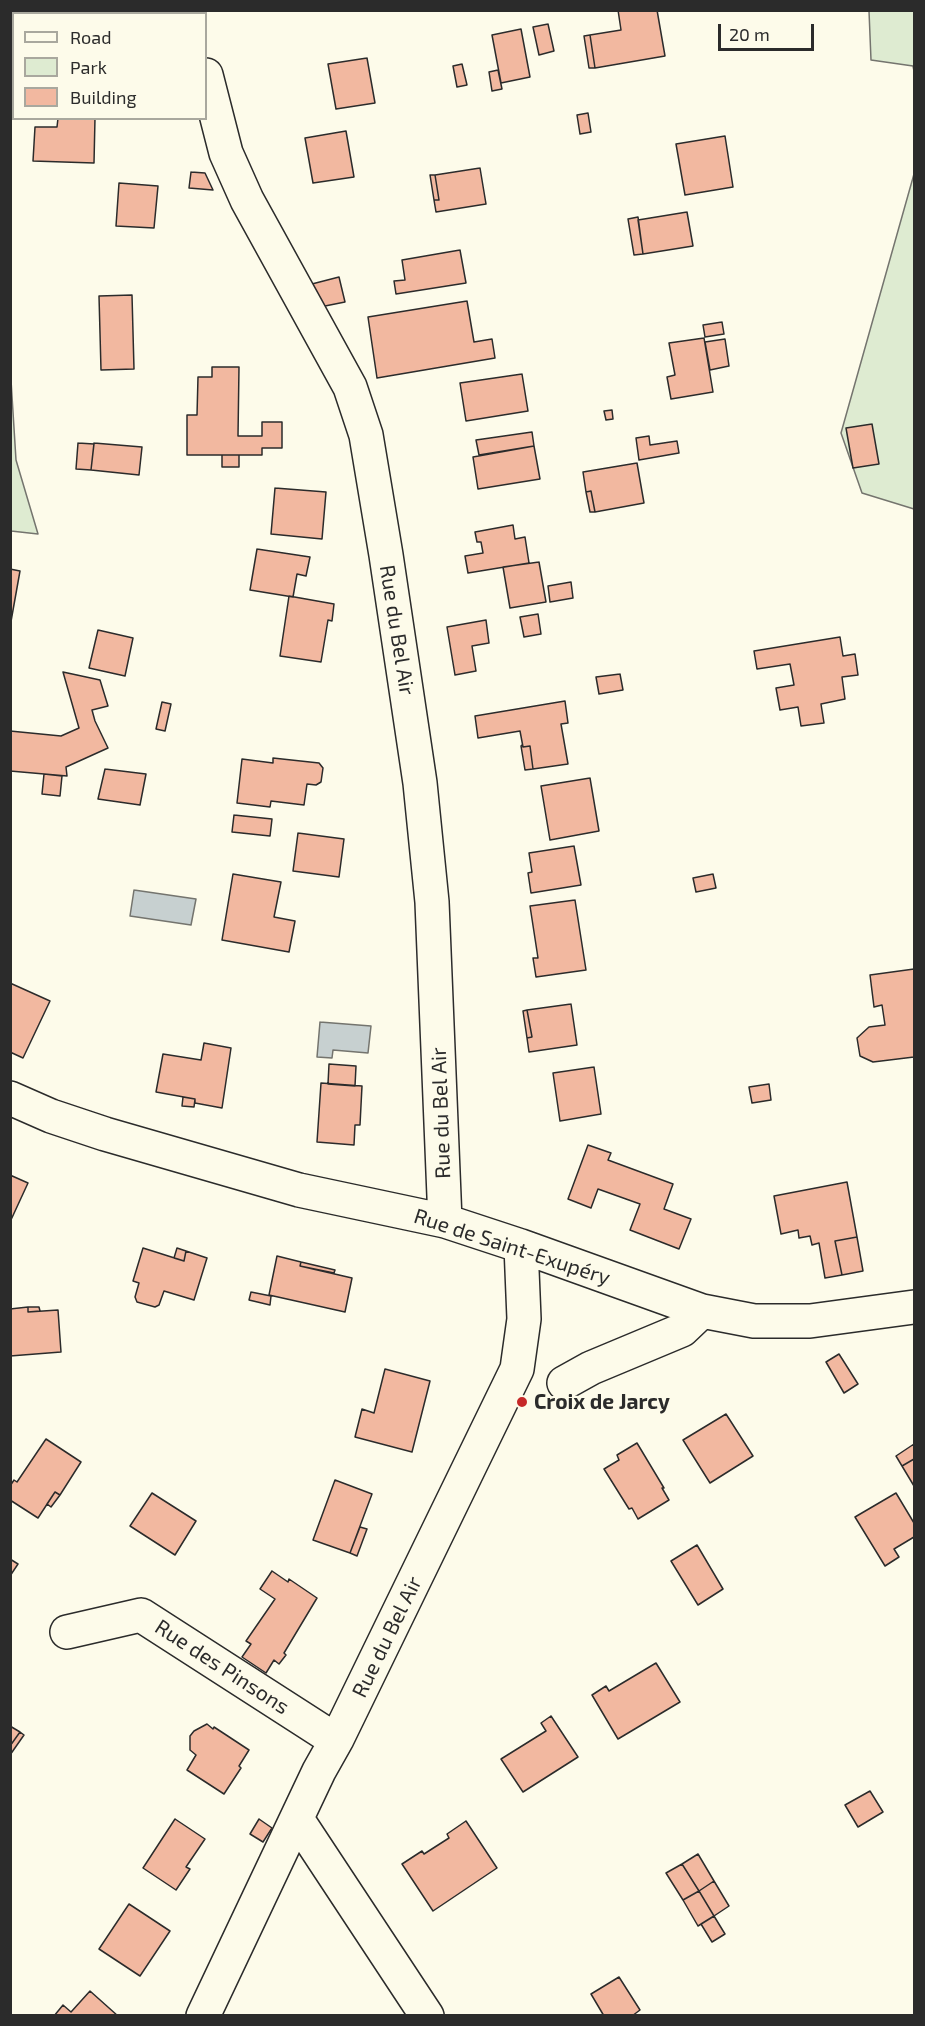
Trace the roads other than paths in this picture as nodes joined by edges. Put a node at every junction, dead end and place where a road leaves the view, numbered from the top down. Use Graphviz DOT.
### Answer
graph roads {
  1 [pos="207,79"];
  2 [pos="10,1098"];
  3 [pos="445,1221"];
  4 [pos="521,1246"];
  5 [pos="915,1307"];
  6 [pos="702,1311"];
  7 [pos="564,1383"];
  8 [pos="67,1632"];
  9 [pos="337,1739"];
  10 [pos="297,1819"];
  11 [pos="203,2016"];
  12 [pos="427,2016"];
  1 -- 3 [label="street, Rue du Bel Air"];
  2 -- 3 [label="street, Rue de Saint-Exupéry"];
  3 -- 4 [label="street, Rue de Saint-Exupéry"];
  4 -- 6 [label="street, Rue de Saint-Exupéry"];
  4 -- 9 [label="street, Rue du Bel Air"];
  5 -- 6 [label="street, Rue de Saint-Exupéry"];
  6 -- 7 [label="street"];
  8 -- 9 [label="street, Rue des Pinsons"];
  9 -- 10 [label="street, Rue du Bel Air"];
  10 -- 11 [label="street, Rue du Bel Air"];
  10 -- 12 [label="street"];
}
